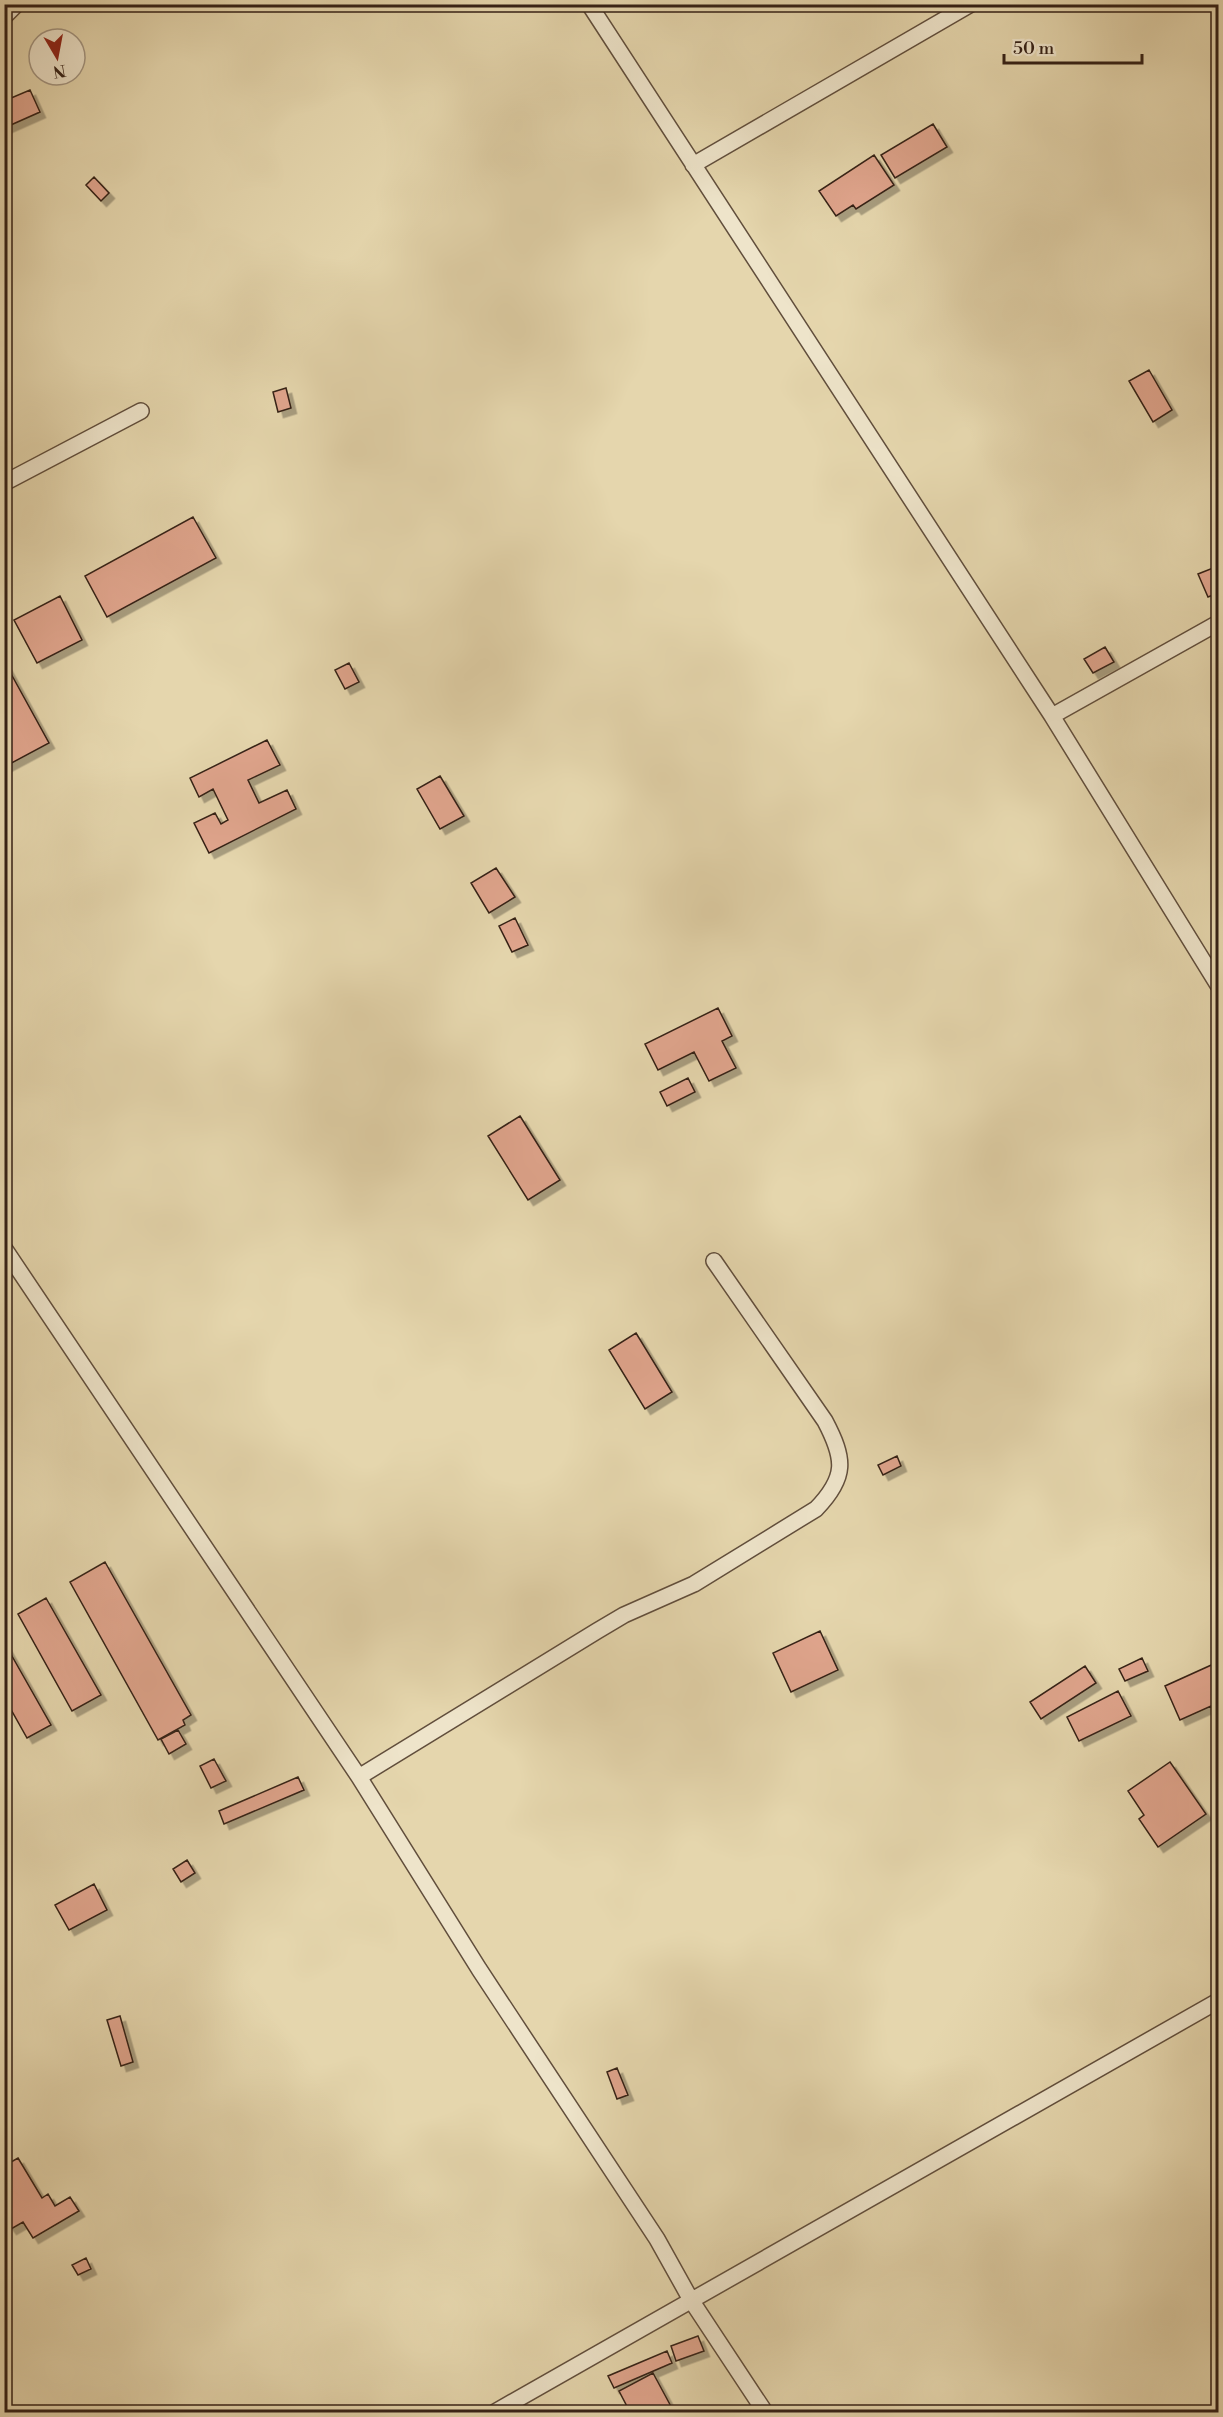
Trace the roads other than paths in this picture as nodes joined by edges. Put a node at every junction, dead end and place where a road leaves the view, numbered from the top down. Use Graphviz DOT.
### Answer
graph roads {
  1 [pos="17,4"];
  2 [pos="589,4"];
  3 [pos="971,4"];
  4 [pos="4,17"];
  5 [pos="693,165"];
  6 [pos="141,411"];
  7 [pos="4,483"];
  8 [pos="1218,623"];
  9 [pos="1052,716"];
  10 [pos="1218,985"];
  11 [pos="4,1248"];
  12 [pos="714,1261"];
  13 [pos="359,1777"];
  14 [pos="1218,2001"];
  15 [pos="691,2300"];
  16 [pos="495,2412"];
  17 [pos="765,2412"];
  1 -- 4 [label="street"];
  2 -- 5 [label="street"];
  3 -- 5 [label="street"];
  5 -- 9 [label="street"];
  6 -- 7 [label="street"];
  8 -- 9 [label="street"];
  9 -- 10 [label="street"];
  11 -- 13 [label="street"];
  12 -- 13 [label="street"];
  13 -- 15 [label="street"];
  14 -- 15 [label="street"];
  15 -- 16 [label="street"];
  15 -- 17 [label="street"];
}
